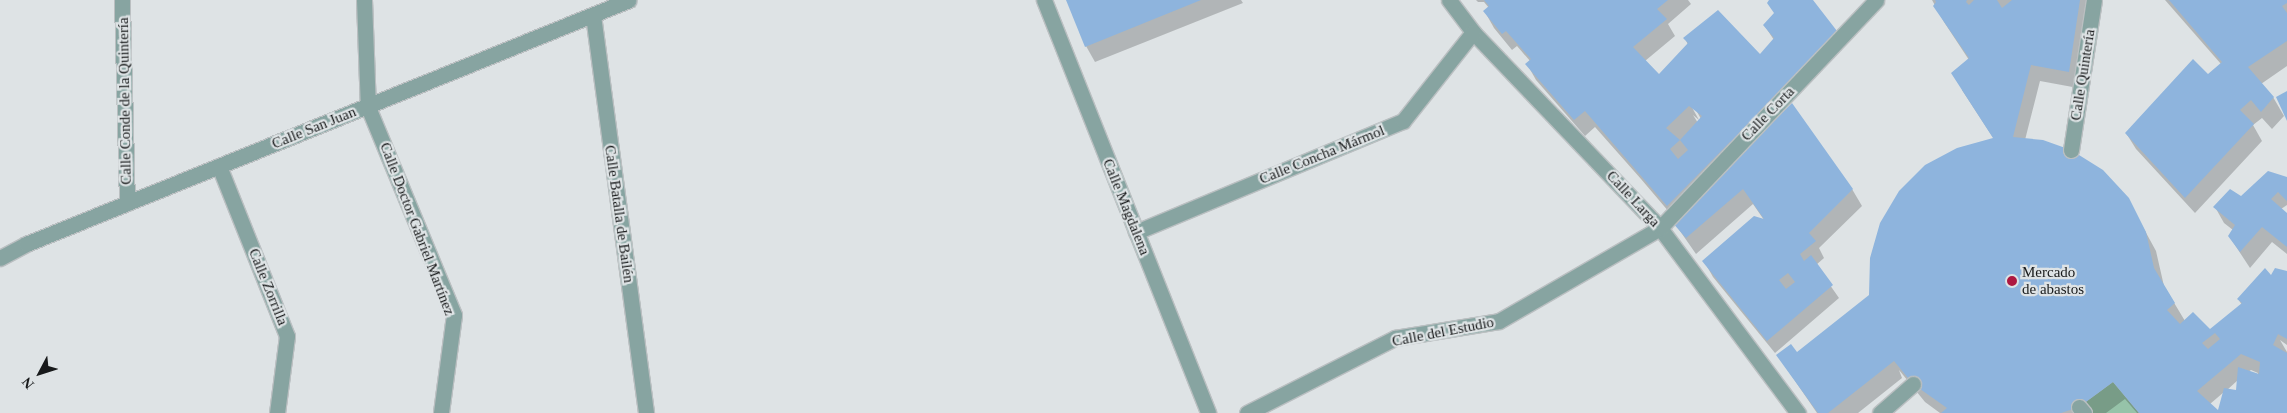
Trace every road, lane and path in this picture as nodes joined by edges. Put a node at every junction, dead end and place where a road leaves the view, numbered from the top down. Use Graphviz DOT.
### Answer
graph roads {
  1 [pos="122,0"];
  2 [pos="364,0"];
  3 [pos="629,0"];
  4 [pos="1044,0"];
  5 [pos="1449,0"];
  6 [pos="1876,0"];
  7 [pos="2094,0"];
  8 [pos="593,15"];
  9 [pos="1473,32"];
  10 [pos="368,107"];
  11 [pos="2071,150"];
  12 [pos="219,166"];
  13 [pos="128,203"];
  14 [pos="1660,228"];
  15 [pos="1136,232"];
  16 [pos="0,258"];
  17 [pos="1913,384"];
  18 [pos="277,413"];
  19 [pos="441,413"];
  20 [pos="646,413"];
  21 [pos="1208,413"];
  22 [pos="1247,413"];
  23 [pos="1798,413"];
  24 [pos="1880,413"];
  1 -- 13 [label="street, Calle Conde de la Quintería"];
  2 -- 10 [label="street"];
  3 -- 8 [label="street, Calle San Juan"];
  4 -- 15 [label="street, Calle Magdalena"];
  5 -- 9 [label="street, Calle Larga"];
  6 -- 14 [label="street, Calle Corta"];
  7 -- 11 [label="street, Calle Quintería"];
  8 -- 10 [label="street, Calle San Juan"];
  8 -- 20 [label="street, Calle Batalla de Bailén"];
  9 -- 14 [label="street, Calle Larga"];
  9 -- 15 [label="street, Calle Concha Mármol"];
  10 -- 12 [label="street, Calle San Juan"];
  10 -- 19 [label="street, Calle Doctor Gabriel Martínez"];
  12 -- 13 [label="street, Calle San Juan"];
  12 -- 18 [label="street, Calle Zorrilla"];
  13 -- 16 [label="street, Calle San Juan"];
  14 -- 22 [label="street, Calle del Estudio"];
  14 -- 23 [label="street, Calle Larga"];
  15 -- 21 [label="street, Calle Magdalena"];
  17 -- 24 [label="street"];
}
